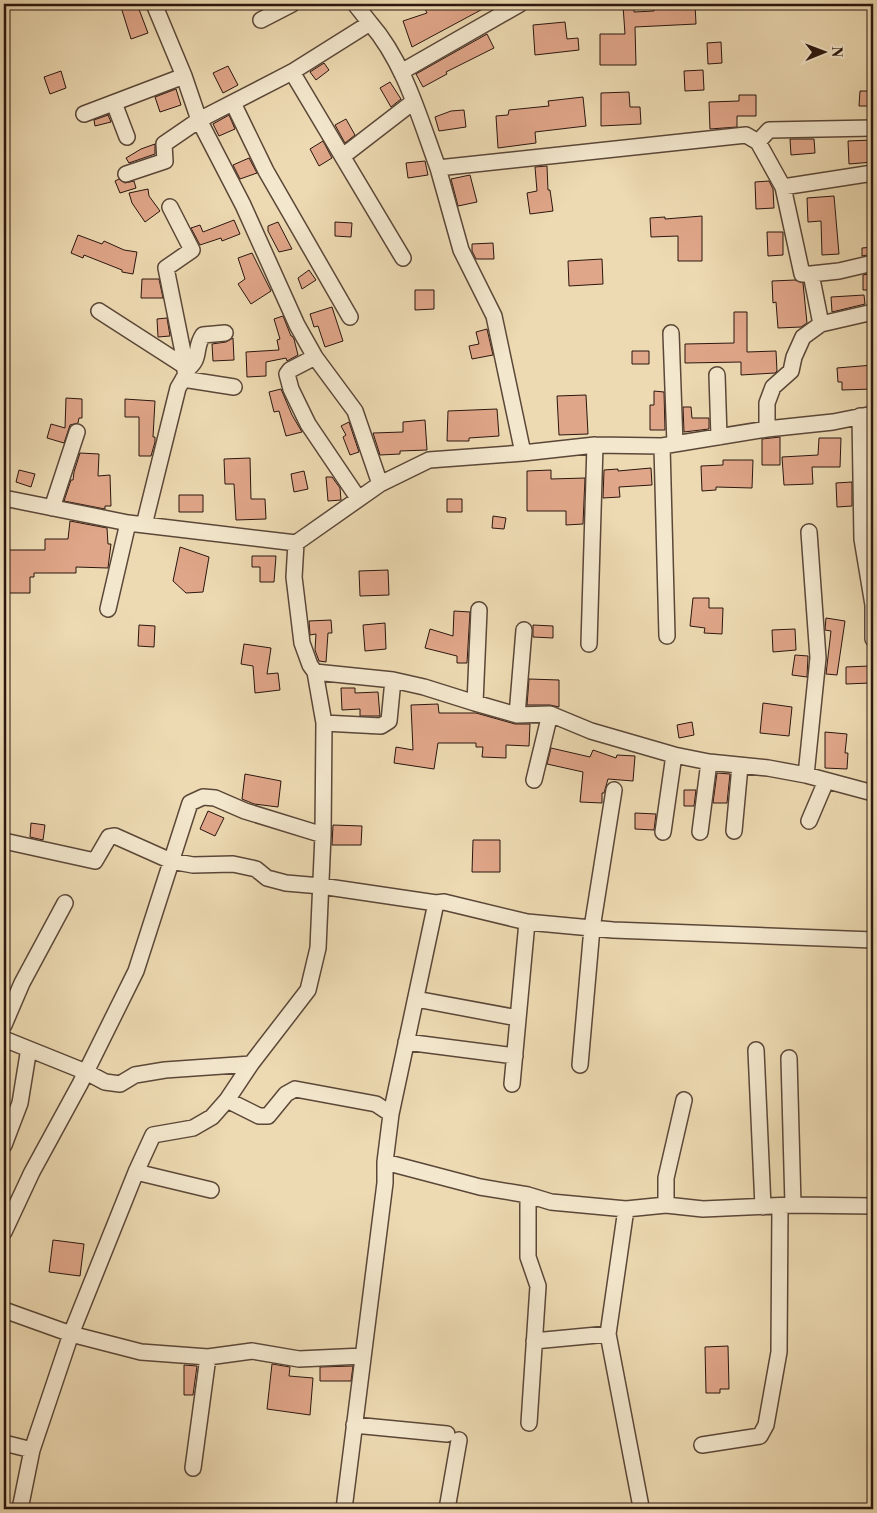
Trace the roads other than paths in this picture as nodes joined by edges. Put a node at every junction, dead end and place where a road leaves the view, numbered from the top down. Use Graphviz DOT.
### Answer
graph roads {
  1 [pos="154,4"];
  2 [pos="292,4"];
  3 [pos="355,4"];
  4 [pos="520,4"];
  5 [pos="261,20"];
  6 [pos="370,23"];
  7 [pos="292,72"];
  8 [pos="401,72"];
  9 [pos="184,76"];
  10 [pos="413,102"];
  11 [pos="114,103"];
  12 [pos="233,103"];
  13 [pos="84,114"];
  14 [pos="198,120"];
  15 [pos="873,128"];
  16 [pos="127,137"];
  17 [pos="758,142"];
  18 [pos="343,156"];
  19 [pos="438,168"];
  20 [pos="873,173"];
  21 [pos="126,174"];
  22 [pos="783,187"];
  23 [pos="170,207"];
  24 [pos="403,258"];
  25 [pos="873,263"];
  26 [pos="811,274"];
  27 [pos="99,311"];
  28 [pos="873,312"];
  29 [pos="350,317"];
  30 [pos="821,324"];
  31 [pos="226,333"];
  32 [pos="671,333"];
  33 [pos="315,357"];
  34 [pos="185,372"];
  35 [pos="717,375"];
  36 [pos="234,386"];
  37 [pos="866,415"];
  38 [pos="767,429"];
  39 [pos="77,432"];
  40 [pos="719,437"];
  41 [pos="595,445"];
  42 [pos="669,445"];
  43 [pos="523,453"];
  44 [pos="380,484"];
  45 [pos="4,498"];
  46 [pos="358,498"];
  47 [pos="52,508"];
  48 [pos="128,523"];
  49 [pos="144,525"];
  50 [pos="809,532"];
  51 [pos="296,544"];
  52 [pos="873,605"];
  53 [pos="108,609"];
  54 [pos="479,610"];
  55 [pos="524,630"];
  56 [pos="666,636"];
  57 [pos="873,639"];
  58 [pos="589,644"];
  59 [pos="315,672"];
  60 [pos="393,680"];
  61 [pos="475,703"];
  62 [pos="550,714"];
  63 [pos="518,715"];
  64 [pos="324,723"];
  65 [pos="674,755"];
  66 [pos="709,762"];
  67 [pos="740,766"];
  68 [pos="806,775"];
  69 [pos="534,780"];
  70 [pos="826,782"];
  71 [pos="614,790"];
  72 [pos="873,793"];
  73 [pos="809,821"];
  74 [pos="734,831"];
  75 [pos="663,832"];
  76 [pos="700,832"];
  77 [pos="323,834"];
  78 [pos="4,841"];
  79 [pos="171,861"];
  80 [pos="322,886"];
  81 [pos="65,903"];
  82 [pos="436,903"];
  83 [pos="527,922"];
  84 [pos="592,928"];
  85 [pos="873,940"];
  86 [pos="416,999"];
  87 [pos="518,1018"];
  88 [pos="4,1025"];
  89 [pos="4,1039"];
  90 [pos="406,1042"];
  91 [pos="756,1050"];
  92 [pos="28,1054"];
  93 [pos="514,1056"];
  94 [pos="789,1058"];
  95 [pos="251,1064"];
  96 [pos="580,1065"];
  97 [pos="86,1072"];
  98 [pos="512,1084"];
  99 [pos="227,1100"];
  100 [pos="684,1100"];
  101 [pos="392,1114"];
  102 [pos="4,1145"];
  103 [pos="384,1162"];
  104 [pos="136,1172"];
  105 [pos="211,1190"];
  106 [pos="528,1195"];
  107 [pos="666,1205"];
  108 [pos="786,1205"];
  109 [pos="873,1206"];
  110 [pos="763,1207"];
  111 [pos="626,1208"];
  112 [pos="4,1232"];
  113 [pos="4,1310"];
  114 [pos="70,1334"];
  115 [pos="608,1334"];
  116 [pos="534,1341"];
  117 [pos="363,1356"];
  118 [pos="208,1357"];
  119 [pos="529,1423"];
  120 [pos="354,1425"];
  121 [pos="4,1443"];
  122 [pos="702,1445"];
  123 [pos="32,1450"];
  124 [pos="193,1468"];
  125 [pos="641,1507"];
  126 [pos="20,1509"];
  127 [pos="344,1509"];
  128 [pos="447,1509"];
  1 -- 9 [label="street"];
  2 -- 5 [label="street"];
  3 -- 6 [label="street"];
  4 -- 8 [label="street"];
  6 -- 7 [label="street"];
  6 -- 8 [label="street"];
  7 -- 12 [label="street"];
  7 -- 18 [label="street"];
  8 -- 10 [label="street"];
  9 -- 11 [label="street"];
  9 -- 14 [label="street"];
  10 -- 18 [label="street"];
  10 -- 19 [label="street"];
  11 -- 13 [label="street"];
  11 -- 16 [label="street"];
  12 -- 14 [label="street"];
  12 -- 29 [label="street"];
  14 -- 21 [label="street"];
  14 -- 33 [label="street"];
  15 -- 17 [label="street"];
  17 -- 19 [label="street"];
  17 -- 22 [label="street"];
  18 -- 24 [label="street"];
  19 -- 43 [label="street"];
  20 -- 22 [label="street"];
  22 -- 26 [label="street"];
  23 -- 34 [label="street"];
  25 -- 26 [label="street"];
  26 -- 30 [label="street"];
  27 -- 34 [label="street"];
  28 -- 30 [label="street"];
  30 -- 38 [label="street"];
  31 -- 34 [label="street"];
  32 -- 42 [label="street"];
  33 -- 44 [label="street"];
  33 -- 46 [label="street"];
  34 -- 36 [label="street"];
  34 -- 49 [label="street"];
  35 -- 40 [label="street"];
  37 -- 38 [label="street"];
  37 -- 52 [label="street"];
  38 -- 40 [label="street"];
  39 -- 47 [label="street"];
  40 -- 42 [label="street"];
  41 -- 42 [label="street"];
  41 -- 43 [label="street"];
  41 -- 58 [label="street"];
  42 -- 56 [label="street"];
  43 -- 44 [label="street"];
  44 -- 46 [label="street"];
  45 -- 47 [label="street"];
  46 -- 51 [label="street"];
  47 -- 48 [label="street"];
  48 -- 49 [label="street"];
  48 -- 53 [label="street"];
  49 -- 51 [label="street"];
  50 -- 68 [label="street"];
  51 -- 59 [label="street"];
  52 -- 57 [label="street"];
  54 -- 61 [label="street"];
  55 -- 63 [label="street"];
  59 -- 60 [label="street"];
  59 -- 64 [label="street"];
  60 -- 61 [label="street"];
  60 -- 64 [label="street"];
  61 -- 63 [label="street"];
  62 -- 63 [label="street"];
  62 -- 65 [label="street"];
  62 -- 69 [label="street"];
  64 -- 77 [label="street"];
  65 -- 66 [label="street"];
  65 -- 75 [label="street"];
  66 -- 67 [label="street"];
  66 -- 76 [label="street"];
  67 -- 68 [label="street"];
  67 -- 74 [label="street"];
  68 -- 70 [label="street"];
  70 -- 72 [label="street"];
  70 -- 73 [label="street"];
  71 -- 84 [label="street"];
  77 -- 79 [label="street"];
  77 -- 80 [label="street"];
  78 -- 79 [label="street"];
  79 -- 80 [label="street"];
  79 -- 97 [label="street"];
  80 -- 82 [label="street"];
  80 -- 95 [label="street"];
  81 -- 88 [label="street"];
  82 -- 83 [label="street"];
  82 -- 86 [label="street"];
  83 -- 84 [label="street"];
  83 -- 87 [label="street"];
  84 -- 85 [label="street"];
  84 -- 96 [label="street"];
  86 -- 87 [label="street"];
  86 -- 90 [label="street"];
  87 -- 93 [label="street"];
  89 -- 97 [label="street"];
  90 -- 93 [label="street"];
  90 -- 101 [label="street"];
  91 -- 110 [label="street"];
  92 -- 102 [label="street"];
  93 -- 98 [label="street"];
  94 -- 108 [label="street"];
  95 -- 97 [label="street"];
  95 -- 99 [label="street"];
  97 -- 112 [label="street"];
  99 -- 101 [label="street"];
  99 -- 104 [label="street"];
  100 -- 107 [label="street"];
  101 -- 103 [label="street"];
  103 -- 106 [label="street"];
  103 -- 117 [label="street"];
  104 -- 105 [label="street"];
  104 -- 114 [label="street"];
  106 -- 111 [label="street"];
  106 -- 116 [label="street"];
  107 -- 110 [label="street"];
  107 -- 111 [label="street"];
  108 -- 109 [label="street"];
  108 -- 110 [label="street"];
  108 -- 122 [label="street"];
  111 -- 115 [label="street"];
  113 -- 114 [label="street"];
  114 -- 118 [label="street"];
  114 -- 123 [label="street"];
  115 -- 116 [label="street"];
  115 -- 125 [label="street"];
  116 -- 119 [label="street"];
  117 -- 118 [label="street"];
  117 -- 120 [label="street"];
  118 -- 124 [label="street"];
  120 -- 127 [label="street"];
  120 -- 128 [label="street"];
  121 -- 123 [label="street"];
  123 -- 126 [label="street"];
}
